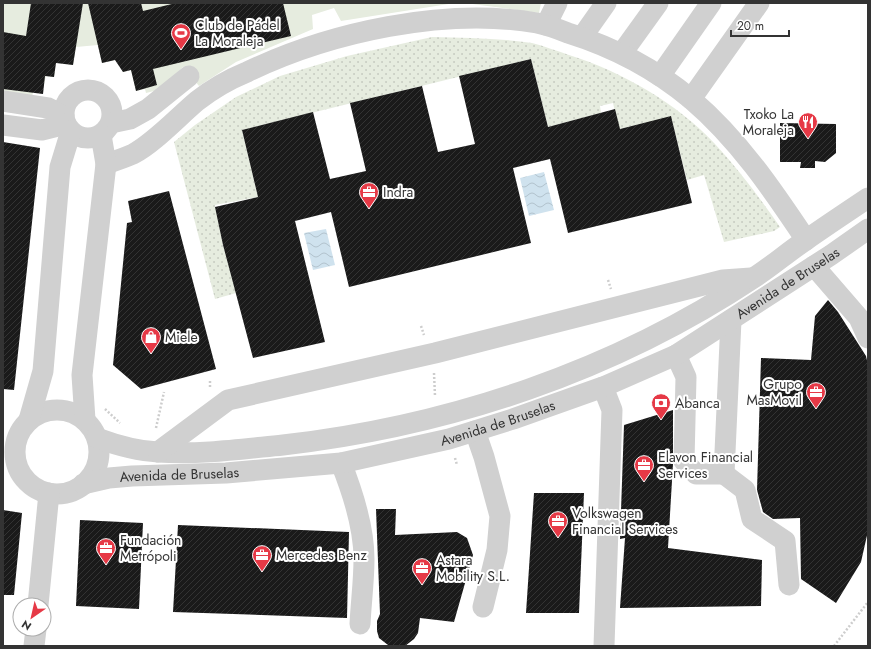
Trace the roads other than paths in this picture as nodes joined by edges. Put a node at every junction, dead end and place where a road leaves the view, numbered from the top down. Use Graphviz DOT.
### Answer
graph roads {
  1 [pos="557,3"];
  2 [pos="606,3"];
  3 [pos="658,3"];
  4 [pos="711,3"];
  5 [pos="759,3"];
  6 [pos="542,24"];
  7 [pos="582,37"];
  8 [pos="622,53"];
  9 [pos="189,76"];
  10 [pos="660,76"];
  11 [pos="691,99"];
  12 [pos="3,101"];
  13 [pos="67,124"];
  14 [pos="3,125"];
  15 [pos="106,129"];
  16 [pos="106,164"];
  17 [pos="868,198"];
  18 [pos="868,229"];
  19 [pos="806,240"];
  20 [pos="814,266"];
  21 [pos="755,277"];
  22 [pos="731,320"];
  23 [pos="868,338"];
  24 [pos="676,356"];
  25 [pos="603,387"];
  26 [pos="85,420"];
  27 [pos="17,429"];
  28 [pos="475,431"];
  29 [pos="97,438"];
  30 [pos="158,452"];
  31 [pos="341,463"];
  32 [pos="3,472"];
  33 [pos="724,474"];
  34 [pos="28,482"];
  35 [pos="84,484"];
  36 [pos="49,493"];
  37 [pos="789,585"];
  38 [pos="39,597"];
  39 [pos="483,608"];
  40 [pos="360,624"];
  41 [pos="604,646"];
  1 -- 6 [label="street"];
  2 -- 7 [label="street"];
  3 -- 8 [label="street"];
  4 -- 10 [label="street"];
  5 -- 11 [label="street"];
  6 -- 7 [label="street"];
  6 -- 16 [label="street"];
  7 -- 8 [label="street"];
  8 -- 10 [label="street"];
  9 -- 15 [label="street"];
  10 -- 11 [label="street"];
  11 -- 19 [label="street"];
  12 -- 13 [label="street"];
  13 -- 14 [label="street"];
  13 -- 15 [label="street"];
  13 -- 15 [label="street"];
  13 -- 27 [label="street"];
  15 -- 16 [label="street"];
  16 -- 26 [label="street"];
  17 -- 19 [label="street, Avenida de Bruselas"];
  18 -- 20 [label="street, Avenida de Bruselas"];
  19 -- 21 [label="street, Avenida de Bruselas"];
  20 -- 22 [label="street, Avenida de Bruselas"];
  20 -- 23 [label="street"];
  21 -- 30 [label="street"];
  21 -- 30 [label="street, Avenida de Bruselas"];
  22 -- 24 [label="street, Avenida de Bruselas"];
  22 -- 33 [label="street"];
  24 -- 25 [label="street, Avenida de Bruselas"];
  24 -- 33 [label="street"];
  25 -- 28 [label="street, Avenida de Bruselas"];
  25 -- 41 [label="street"];
  26 -- 27 [label="street"];
  26 -- 29 [label="street"];
  27 -- 34 [label="street"];
  28 -- 31 [label="street, Avenida de Bruselas"];
  28 -- 39 [label="street"];
  29 -- 30 [label="street, Avenida de Bruselas"];
  29 -- 35 [label="street"];
  31 -- 35 [label="street, Avenida de Bruselas"];
  31 -- 40 [label="street"];
  32 -- 34 [label="street"];
  33 -- 37 [label="street"];
  34 -- 36 [label="street"];
  35 -- 36 [label="street"];
  36 -- 38 [label="street"];
}
